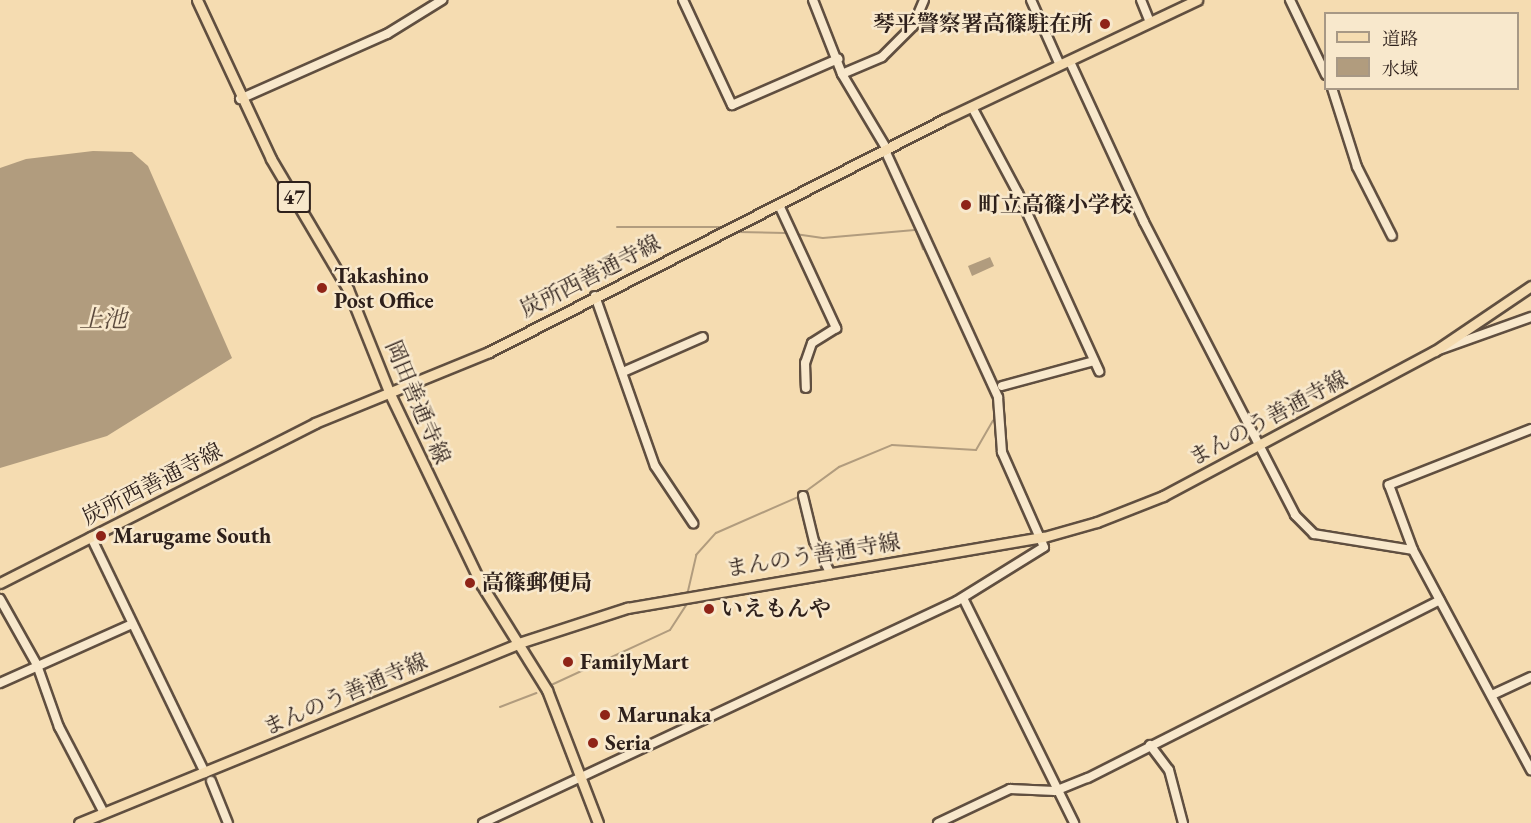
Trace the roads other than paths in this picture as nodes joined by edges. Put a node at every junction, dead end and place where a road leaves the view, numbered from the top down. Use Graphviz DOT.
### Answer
graph roads {
  1 [pos="197,0"];
  2 [pos="442,0"];
  3 [pos="683,0"];
  4 [pos="813,0"];
  5 [pos="924,0"];
  6 [pos="1031,0"];
  7 [pos="1142,0"];
  8 [pos="1197,0"];
  9 [pos="1290,0"];
  10 [pos="1150,22"];
  11 [pos="838,59"];
  12 [pos="1059,63"];
  13 [pos="1071,64"];
  14 [pos="1324,71"];
  15 [pos="842,74"];
  16 [pos="1333,90"];
  17 [pos="240,99"];
  18 [pos="972,107"];
  19 [pos="886,150"];
  20 [pos="779,205"];
  21 [pos="1392,236"];
  22 [pos="1531,286"];
  23 [pos="595,296"];
  24 [pos="1531,317"];
  25 [pos="703,337"];
  26 [pos="1435,351"];
  27 [pos="1094,361"];
  28 [pos="1099,371"];
  29 [pos="622,372"];
  30 [pos="1002,386"];
  31 [pos="806,388"];
  32 [pos="390,394"];
  33 [pos="1531,429"];
  34 [pos="1260,446"];
  35 [pos="803,496"];
  36 [pos="693,523"];
  37 [pos="91,537"];
  38 [pos="1044,537"];
  39 [pos="1413,550"];
  40 [pos="831,574"];
  41 [pos="0,584"];
  42 [pos="963,598"];
  43 [pos="0,599"];
  44 [pos="1440,600"];
  45 [pos="132,624"];
  46 [pos="519,643"];
  47 [pos="37,665"];
  48 [pos="1531,677"];
  49 [pos="0,683"];
  50 [pos="1492,695"];
  51 [pos="1150,745"];
  52 [pos="1531,770"];
  53 [pos="575,776"];
  54 [pos="208,777"];
  55 [pos="1055,791"];
  56 [pos="104,813"];
  57 [pos="79,823"];
  58 [pos="228,823"];
  59 [pos="483,823"];
  60 [pos="598,823"];
  61 [pos="938,823"];
  62 [pos="1074,823"];
  63 [pos="1184,823"];
  1 -- 17 [label="main road, 岡田善通寺線 / 47"];
  2 -- 17 [label="street"];
  3 -- 11 [label="street"];
  4 -- 11 [label="street"];
  5 -- 15 [label="street"];
  6 -- 12 [label="street"];
  7 -- 10 [label="street"];
  8 -- 10 [label="main road, 炭所西善通寺線"];
  9 -- 14 [label="street"];
  10 -- 13 [label="main road, 炭所西善通寺線"];
  11 -- 15 [label="street"];
  13 -- 18 [label="main road, 炭所西善通寺線"];
  13 -- 34 [label="street"];
  15 -- 19 [label="street"];
  16 -- 21 [label="street"];
  17 -- 32 [label="main road, 岡田善通寺線 / 47"];
  18 -- 19 [label="main road, 炭所西善通寺線"];
  18 -- 27 [label="street"];
  19 -- 20 [label="main road, 炭所西善通寺線"];
  19 -- 38 [label="street"];
  20 -- 23 [label="main road, 炭所西善通寺線"];
  20 -- 31 [label="street"];
  22 -- 26 [label="main road, まんのう善通寺線"];
  23 -- 29 [label="street"];
  23 -- 32 [label="main road, 炭所西善通寺線"];
  24 -- 26 [label="street"];
  25 -- 29 [label="street"];
  26 -- 34 [label="main road, まんのう善通寺線"];
  27 -- 28 [label="street"];
  27 -- 30 [label="street"];
  29 -- 36 [label="street"];
  32 -- 37 [label="main road, 炭所西善通寺線"];
  32 -- 46 [label="main road, 岡田善通寺線 / 47"];
  33 -- 39 [label="street"];
  34 -- 38 [label="main road, まんのう善通寺線"];
  34 -- 39 [label="street"];
  35 -- 40 [label="street"];
  37 -- 41 [label="main road, 炭所西善通寺線"];
  37 -- 45 [label="street"];
  38 -- 40 [label="main road, まんのう善通寺線"];
  38 -- 42 [label="street"];
  39 -- 44 [label="street"];
  40 -- 46 [label="main road, まんのう善通寺線"];
  42 -- 53 [label="street"];
  42 -- 55 [label="street"];
  43 -- 47 [label="street"];
  44 -- 50 [label="street"];
  44 -- 51 [label="street"];
  45 -- 47 [label="street"];
  45 -- 54 [label="street"];
  46 -- 53 [label="main road, 岡田善通寺線 / 47"];
  46 -- 54 [label="main road, まんのう善通寺線"];
  47 -- 49 [label="street"];
  47 -- 56 [label="street"];
  48 -- 50 [label="street"];
  50 -- 52 [label="street"];
  51 -- 55 [label="street"];
  51 -- 63 [label="street"];
  53 -- 59 [label="street"];
  53 -- 60 [label="main road, 岡田善通寺線 / 47"];
  54 -- 56 [label="main road, まんのう善通寺線"];
  54 -- 58 [label="street"];
  55 -- 61 [label="street"];
  55 -- 62 [label="street"];
  56 -- 57 [label="main road, まんのう善通寺線"];
}
